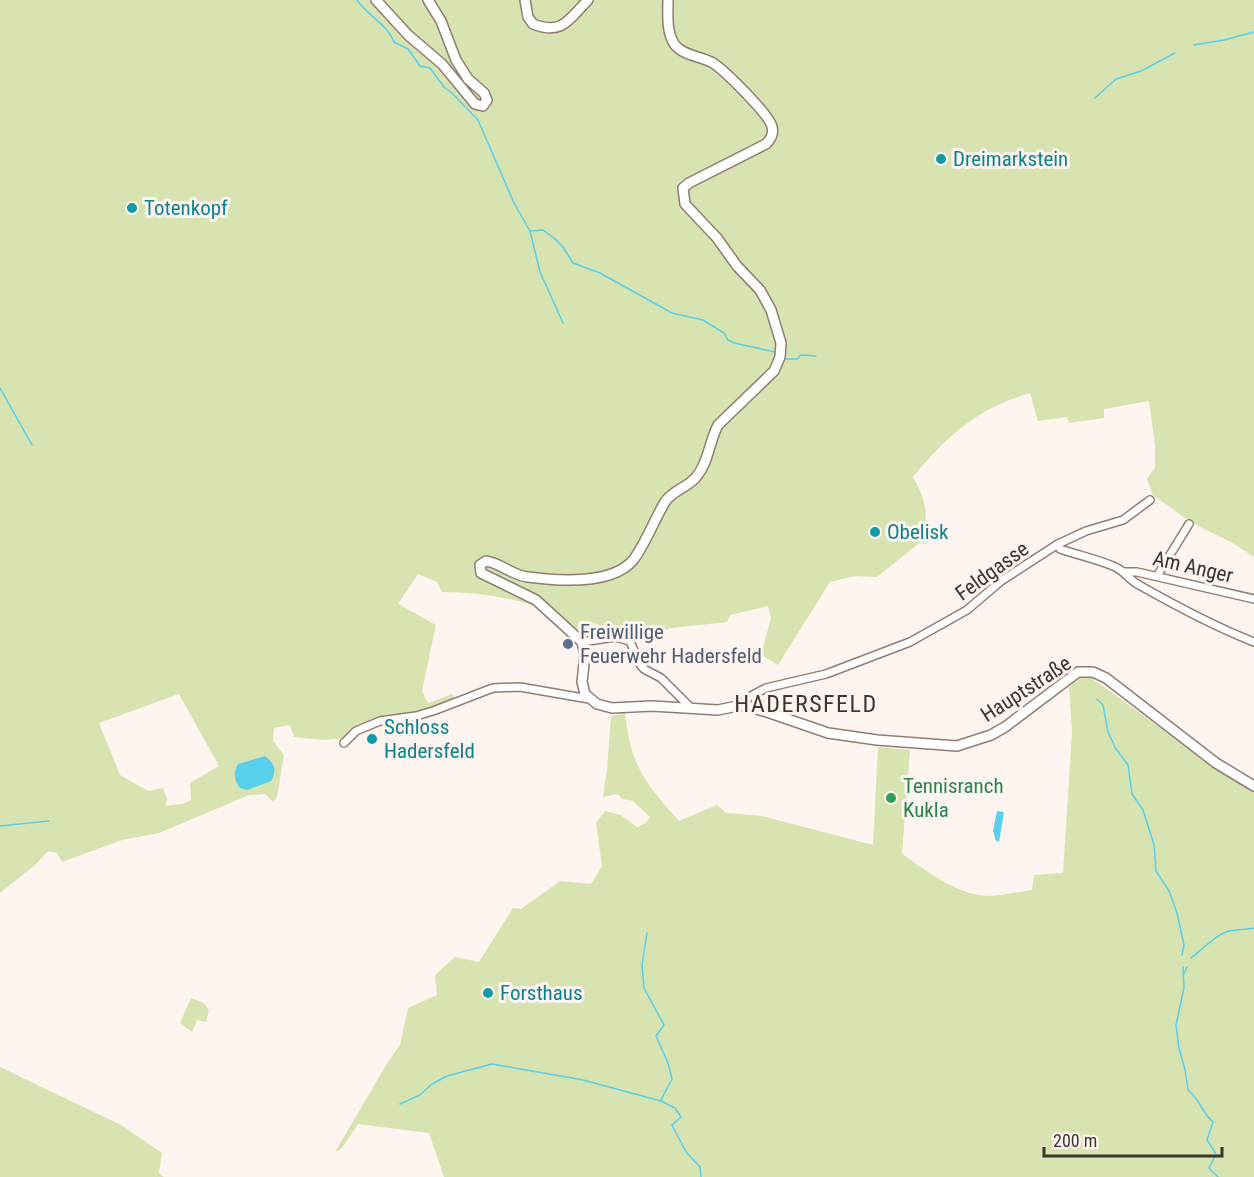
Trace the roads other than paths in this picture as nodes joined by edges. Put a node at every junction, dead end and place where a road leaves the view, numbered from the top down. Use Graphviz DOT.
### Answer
graph roads {
  1 [pos="376,0"];
  2 [pos="428,0"];
  3 [pos="525,0"];
  4 [pos="588,0"];
  5 [pos="668,0"];
  6 [pos="1150,500"];
  7 [pos="1189,524"];
  8 [pos="1058,544"];
  9 [pos="1124,572"];
  10 [pos="1157,576"];
  11 [pos="1254,599"];
  12 [pos="582,642"];
  13 [pos="1254,642"];
  14 [pos="589,699"];
  15 [pos="742,705"];
  16 [pos="690,707"];
  17 [pos="344,743"];
  18 [pos="1254,786"];
  1 -- 2 [label="street"];
  3 -- 4 [label="street"];
  5 -- 12 [label="street"];
  6 -- 8 [label="street"];
  7 -- 10 [label="street"];
  8 -- 9 [label="street, Feldgasse"];
  8 -- 15 [label="street, Feldgasse"];
  9 -- 10 [label="street, Am Anger"];
  9 -- 13 [label="street, Feldgasse"];
  10 -- 11 [label="street, Am Anger"];
  12 -- 14 [label="street"];
  12 -- 16 [label="street"];
  14 -- 16 [label="street, Hauptstraße"];
  14 -- 17 [label="street"];
  15 -- 16 [label="street, Hauptstraße"];
  15 -- 18 [label="street, Hauptstraße"];
}
